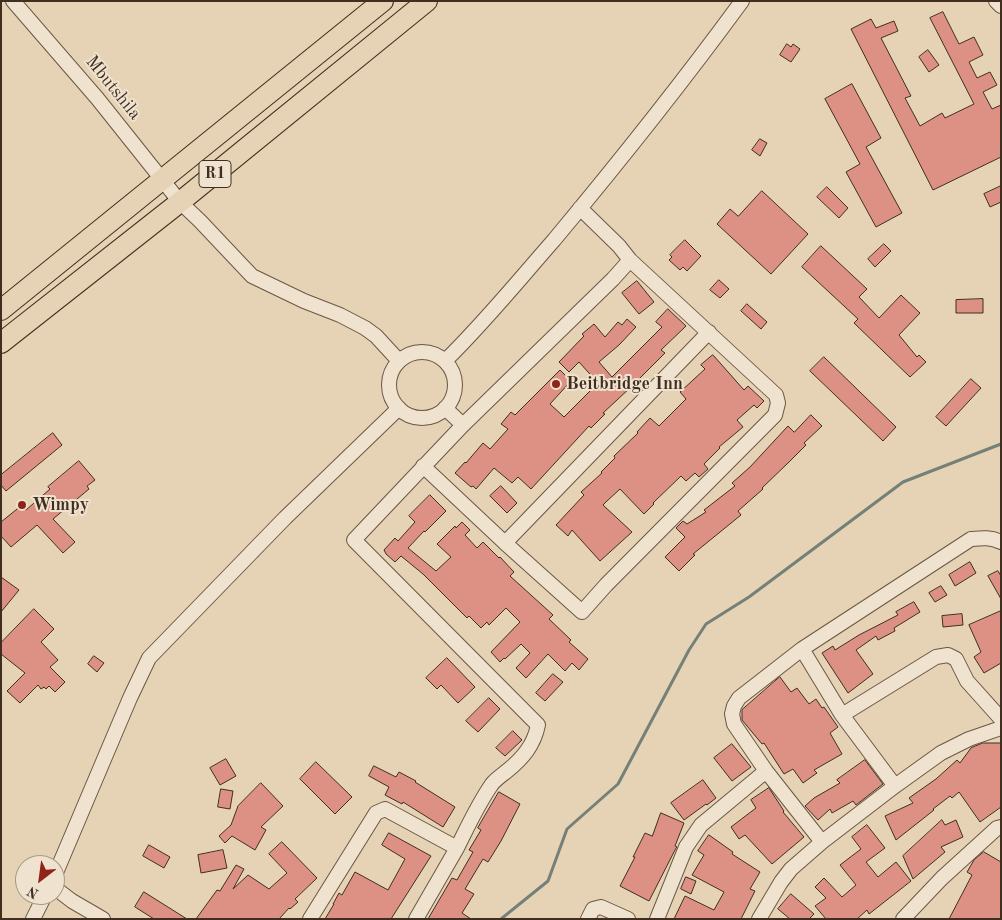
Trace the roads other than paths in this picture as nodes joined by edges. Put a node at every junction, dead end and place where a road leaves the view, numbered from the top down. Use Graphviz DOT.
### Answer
graph roads {
  1 [pos="13,1"];
  2 [pos="383,1"];
  3 [pos="427,1"];
  4 [pos="742,1"];
  5 [pos="996,1"];
  6 [pos="1001,6"];
  7 [pos="164,180"];
  8 [pos="180,202"];
  9 [pos="580,208"];
  10 [pos="630,260"];
  11 [pos="1,310"];
  12 [pos="709,332"];
  13 [pos="1,343"];
  14 [pos="399,361"];
  15 [pos="445,361"];
  16 [pos="399,408"];
  17 [pos="446,408"];
  18 [pos="463,425"];
  19 [pos="423,466"];
  20 [pos="1001,542"];
  21 [pos="505,543"];
  22 [pos="802,649"];
  23 [pos="842,715"];
  24 [pos="1001,719"];
  25 [pos="1001,728"];
  26 [pos="766,772"];
  27 [pos="895,786"];
  28 [pos="1001,827"];
  29 [pos="822,842"];
  30 [pos="457,848"];
  31 [pos="63,855"];
  32 [pos="65,896"];
  33 [pos="40,905"];
  34 [pos="33,919"];
  35 [pos="103,919"];
  36 [pos="310,919"];
  37 [pos="416,919"];
  38 [pos="588,919"];
  39 [pos="628,919"];
  40 [pos="657,919"];
  41 [pos="759,919"];
  42 [pos="903,919"];
  1 -- 7 [label="street, Mbutshila"];
  2 -- 7 [label="highway, R1"];
  3 -- 8 [label="highway, R1"];
  4 -- 9 [label="street"];
  5 -- 6 [label="street"];
  7 -- 8 [label="street, Mbutshila"];
  7 -- 11 [label="highway, R1"];
  8 -- 13 [label="highway, R1"];
  8 -- 14 [label="street, Mbutshila"];
  9 -- 10 [label="street"];
  9 -- 15 [label="street"];
  10 -- 12 [label="street"];
  10 -- 18 [label="street"];
  12 -- 21 [label="street"];
  12 -- 21 [label="street"];
  14 -- 15 [label="street"];
  14 -- 16 [label="street"];
  15 -- 17 [label="street"];
  16 -- 17 [label="street"];
  16 -- 31 [label="street"];
  17 -- 18 [label="street"];
  18 -- 19 [label="street"];
  19 -- 21 [label="street"];
  19 -- 30 [label="street"];
  20 -- 22 [label="street"];
  22 -- 23 [label="street"];
  22 -- 26 [label="street"];
  23 -- 24 [label="street"];
  23 -- 27 [label="street"];
  25 -- 27 [label="street"];
  26 -- 29 [label="street"];
  26 -- 40 [label="street"];
  27 -- 29 [label="street"];
  28 -- 42 [label="street"];
  29 -- 41 [label="street"];
  30 -- 36 [label="street"];
  30 -- 37 [label="street"];
  32 -- 35 [label="street"];
  33 -- 34 [label="street"];
  38 -- 39 [label="street"];
}
